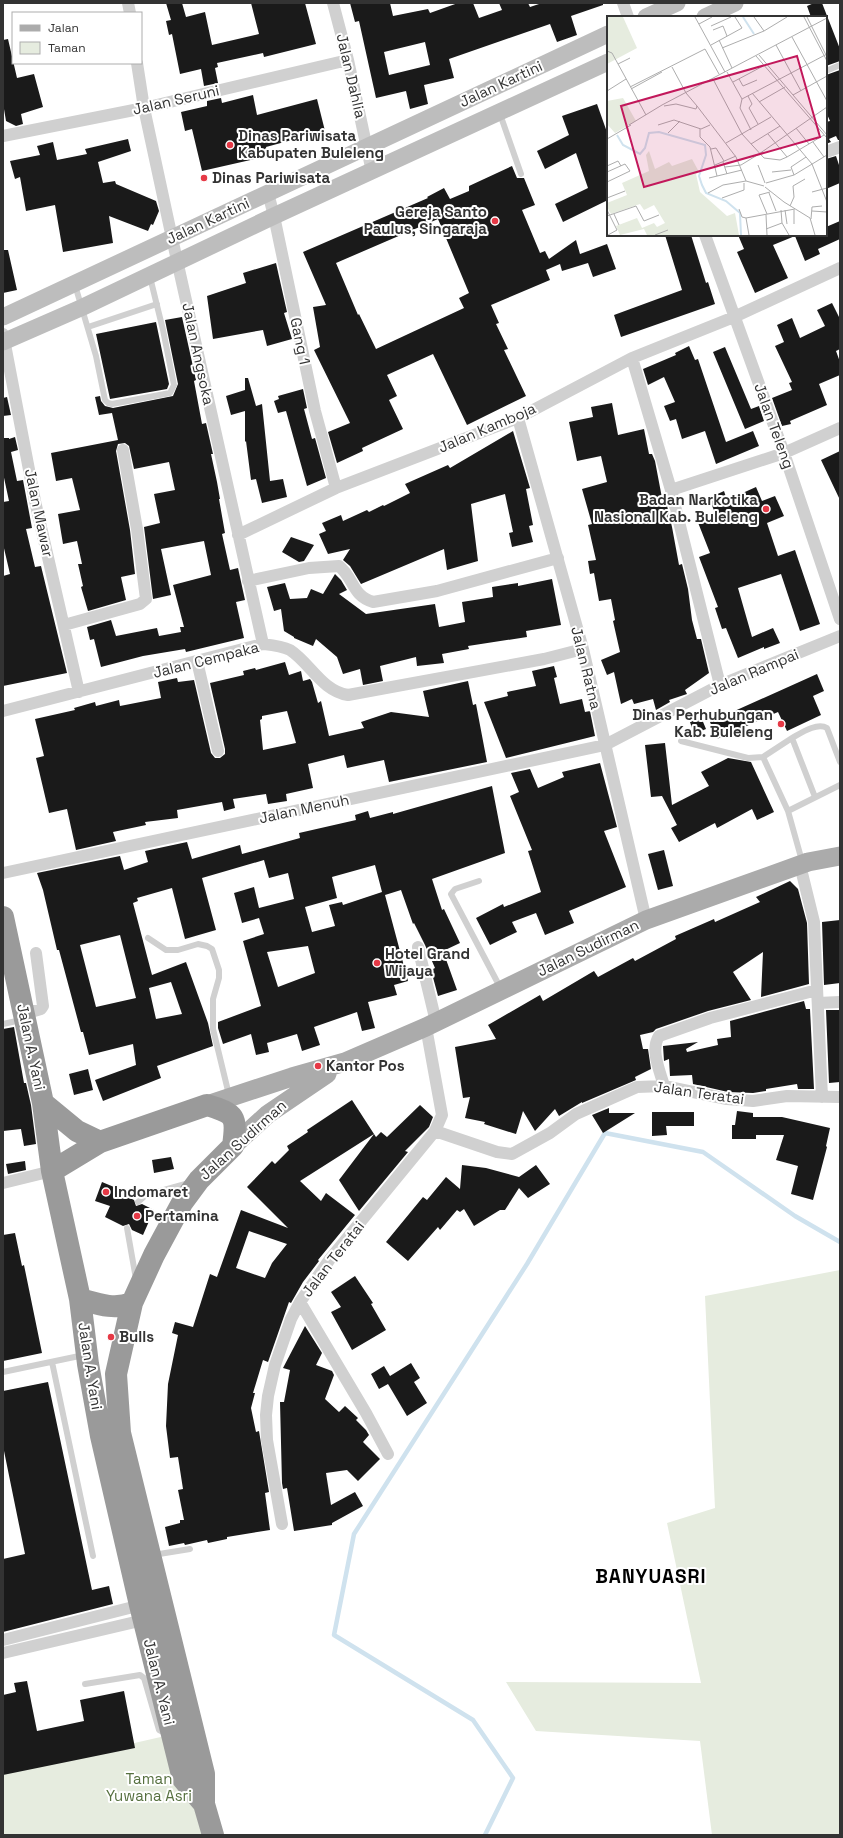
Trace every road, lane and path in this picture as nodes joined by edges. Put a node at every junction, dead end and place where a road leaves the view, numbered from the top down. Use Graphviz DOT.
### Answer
graph roads {
  1 [pos="333,3"];
  2 [pos="623,3"];
  3 [pos="677,3"];
  4 [pos="734,3"];
  5 [pos="628,16"];
  6 [pos="648,16"];
  7 [pos="707,16"];
  8 [pos="607,34"];
  9 [pos="348,60"];
  10 [pos="607,62"];
  11 [pos="137,64"];
  12 [pos="840,65"];
  13 [pos="535,68"];
  14 [pos="827,71"];
  15 [pos="545,92"];
  16 [pos="144,108"];
  17 [pos="448,109"];
  18 [pos="499,113"];
  19 [pos="457,132"];
  20 [pos="3,136"];
  21 [pos="368,146"];
  22 [pos="840,147"];
  23 [pos="827,152"];
  24 [pos="372,172"];
  25 [pos="521,174"];
  26 [pos="268,193"];
  27 [pos="274,216"];
  28 [pos="705,236"];
  29 [pos="172,238"];
  30 [pos="178,262"];
  31 [pos="840,268"];
  32 [pos="150,276"];
  33 [pos="74,284"];
  34 [pos="157,304"];
  35 [pos="83,307"];
  36 [pos="3,317"];
  37 [pos="734,317"];
  38 [pos="88,327"];
  39 [pos="4,338"];
  40 [pos="632,358"];
  41 [pos="518,418"];
  42 [pos="840,428"];
  43 [pos="123,450"];
  44 [pos="784,453"];
  45 [pos="336,488"];
  46 [pos="671,490"];
  47 [pos="238,535"];
  48 [pos="558,558"];
  49 [pos="248,581"];
  50 [pos="840,619"];
  51 [pos="64,625"];
  52 [pos="840,636"];
  53 [pos="263,644"];
  54 [pos="583,649"];
  55 [pos="196,661"];
  56 [pos="720,685"];
  57 [pos="79,692"];
  58 [pos="3,711"];
  59 [pos="792,738"];
  60 [pos="681,741"];
  61 [pos="605,745"];
  62 [pos="218,751"];
  63 [pos="763,757"];
  64 [pos="840,762"];
  65 [pos="840,785"];
  66 [pos="815,797"];
  67 [pos="788,811"];
  68 [pos="840,856"];
  69 [pos="801,864"];
  70 [pos="3,873"];
  71 [pos="479,881"];
  72 [pos="3,917"];
  73 [pos="646,920"];
  74 [pos="148,938"];
  75 [pos="418,946"];
  76 [pos="36,953"];
  77 [pos="502,990"];
  78 [pos="817,990"];
  79 [pos="840,1002"];
  80 [pos="818,1003"];
  81 [pos="24,1017"];
  82 [pos="3,1024"];
  83 [pos="431,1025"];
  84 [pos="345,1062"];
  85 [pos="664,1086"];
  86 [pos="822,1097"];
  87 [pos="840,1097"];
  88 [pos="230,1099"];
  89 [pos="43,1103"];
  90 [pos="207,1105"];
  91 [pos="435,1131"];
  92 [pos="100,1142"];
  93 [pos="233,1146"];
  94 [pos="52,1171"];
  95 [pos="199,1180"];
  96 [pos="3,1183"];
  97 [pos="138,1202"];
  98 [pos="127,1228"];
  99 [pos="135,1296"];
  100 [pos="80,1299"];
  101 [pos="300,1302"];
  102 [pos="87,1354"];
  103 [pos="52,1362"];
  104 [pos="3,1372"];
  105 [pos="388,1454"];
  106 [pos="282,1524"];
  107 [pos="190,1549"];
  108 [pos="149,1555"];
  109 [pos="93,1556"];
  110 [pos="152,1610"];
  111 [pos="3,1640"];
  112 [pos="3,1653"];
  113 [pos="85,1684"];
  114 [pos="172,1731"];
  115 [pos="204,1804"];
  116 [pos="213,1835"];
  1 -- 9 [label="street, Jalan Dahlia"];
  2 -- 5 [label="street"];
  3 -- 6 [label="street"];
  4 -- 7 [label="street"];
  8 -- 13 [label="street, Jalan Kartini"];
  9 -- 16 [label="street, Jalan Seruni"];
  9 -- 21 [label="street, Jalan Dahlia"];
  10 -- 15 [label="street, Jalan Kartini"];
  11 -- 16 [label="street, Jalan Angsoka"];
  12 -- 14 [label="lane"];
  13 -- 15 [label="street"];
  13 -- 17 [label="street, Jalan Kartini"];
  15 -- 18 [label="street, Jalan Kartini"];
  16 -- 20 [label="street, Jalan Seruni"];
  16 -- 29 [label="street, Jalan Angsoka"];
  17 -- 19 [label="street"];
  17 -- 21 [label="street, Jalan Kartini"];
  18 -- 19 [label="street, Jalan Kartini"];
  18 -- 25 [label="lane"];
  19 -- 24 [label="street, Jalan Kartini"];
  21 -- 24 [label="street, Jalan Dahlia"];
  21 -- 26 [label="street, Jalan Kartini"];
  22 -- 23 [label="street"];
  24 -- 27 [label="street, Jalan Kartini"];
  26 -- 27 [label="street, Gang 1"];
  26 -- 29 [label="street, Jalan Kartini"];
  27 -- 30 [label="street, Jalan Kartini"];
  27 -- 45 [label="street, Gang 1"];
  28 -- 37 [label="street, Jalan Teleng"];
  29 -- 30 [label="street, Jalan Angsoka"];
  29 -- 33 [label="street, Jalan Kartini"];
  30 -- 32 [label="street, Jalan Kartini"];
  30 -- 47 [label="street, Jalan Angsoka"];
  31 -- 37 [label="street, Jalan Kamboja"];
  32 -- 34 [label="lane"];
  32 -- 35 [label="street, Jalan Kartini"];
  33 -- 35 [label="lane"];
  33 -- 36 [label="street, Jalan Kartini"];
  34 -- 38 [label="lane"];
  34 -- 38 [label="lane"];
  35 -- 38 [label="lane"];
  35 -- 39 [label="street, Jalan Kartini"];
  37 -- 40 [label="street, Jalan Kamboja"];
  37 -- 44 [label="street, Jalan Teleng"];
  39 -- 51 [label="street, Jalan Mawar"];
  40 -- 41 [label="street, Jalan Kamboja"];
  40 -- 46 [label="street"];
  41 -- 45 [label="street, Jalan Kamboja"];
  41 -- 48 [label="street, Jalan Ratna"];
  42 -- 44 [label="street"];
  43 -- 51 [label="street"];
  44 -- 46 [label="street"];
  44 -- 50 [label="street, Jalan Teleng"];
  45 -- 47 [label="street, Jalan Kamboja"];
  46 -- 56 [label="street"];
  47 -- 49 [label="street, Jalan Angsoka"];
  48 -- 49 [label="street"];
  48 -- 54 [label="street, Jalan Ratna"];
  49 -- 53 [label="street, Jalan Angsoka"];
  51 -- 57 [label="street, Jalan Mawar"];
  52 -- 56 [label="street, Jalan Rampai"];
  53 -- 54 [label="street, Jalan Cempaka"];
  53 -- 55 [label="street, Jalan Cempaka"];
  54 -- 61 [label="street, Jalan Ratna"];
  55 -- 57 [label="street, Jalan Cempaka"];
  55 -- 62 [label="street"];
  56 -- 61 [label="street, Jalan Rampai"];
  57 -- 58 [label="street, Jalan Cempaka"];
  59 -- 63 [label="lane"];
  59 -- 64 [label="lane"];
  59 -- 66 [label="lane"];
  60 -- 63 [label="lane"];
  61 -- 70 [label="street, Jalan Menuh"];
  61 -- 73 [label="street, Jalan Ratna"];
  63 -- 67 [label="lane"];
  65 -- 66 [label="lane"];
  66 -- 67 [label="lane"];
  67 -- 69 [label="lane"];
  68 -- 69 [label="main road, Jalan Sudirman"];
  69 -- 73 [label="main road, Jalan Sudirman"];
  69 -- 78 [label="street"];
  71 -- 77 [label="lane"];
  72 -- 81 [label="highway, Jalan A. Yani"];
  73 -- 77 [label="main road, Jalan Sudirman"];
  74 -- 88 [label="lane"];
  75 -- 83 [label="street, Jalan Teratai"];
  76 -- 81 [label="street"];
  77 -- 83 [label="main road, Jalan Sudirman"];
  78 -- 80 [label="street"];
  78 -- 85 [label="street"];
  79 -- 80 [label="street"];
  80 -- 86 [label="street"];
  81 -- 82 [label="lane"];
  81 -- 89 [label="highway, Jalan A. Yani"];
  83 -- 84 [label="main road, Jalan Sudirman"];
  83 -- 91 [label="street, Jalan Teratai"];
  84 -- 88 [label="main road, Jalan Sudirman"];
  84 -- 93 [label="main road, Jalan Sudirman"];
  85 -- 86 [label="street, Jalan Teratai"];
  85 -- 91 [label="street, Jalan Teratai"];
  86 -- 87 [label="street, Jalan Teratai"];
  88 -- 90 [label="main road, Jalan Sudirman"];
  89 -- 92 [label="highway"];
  89 -- 94 [label="highway, Jalan A. Yani"];
  90 -- 92 [label="highway, Jalan Sudirman"];
  90 -- 93 [label="highway"];
  91 -- 101 [label="street, Jalan Teratai"];
  92 -- 94 [label="highway, Jalan Sudirman"];
  93 -- 95 [label="highway, Jalan Sudirman"];
  94 -- 96 [label="street"];
  94 -- 100 [label="highway, Jalan A. Yani"];
  95 -- 97 [label="lane"];
  95 -- 99 [label="highway, Jalan Sudirman"];
  98 -- 99 [label="lane"];
  99 -- 100 [label="highway"];
  99 -- 108 [label="highway, Jalan A. Yani"];
  100 -- 102 [label="highway, Jalan A. Yani"];
  101 -- 105 [label="street"];
  101 -- 106 [label="street, Jalan Teratai"];
  102 -- 103 [label="lane"];
  102 -- 110 [label="highway, Jalan A. Yani"];
  103 -- 104 [label="lane"];
  103 -- 109 [label="lane"];
  107 -- 108 [label="lane"];
  108 -- 110 [label="highway, Jalan A. Yani"];
  110 -- 111 [label="street"];
  110 -- 112 [label="street"];
  110 -- 114 [label="highway, Jalan A. Yani"];
  110 -- 115 [label="highway, Jalan A. Yani"];
  113 -- 114 [label="lane"];
  114 -- 115 [label="highway, Jalan A. Yani"];
  115 -- 116 [label="highway, Jalan A. Yani"];
}
